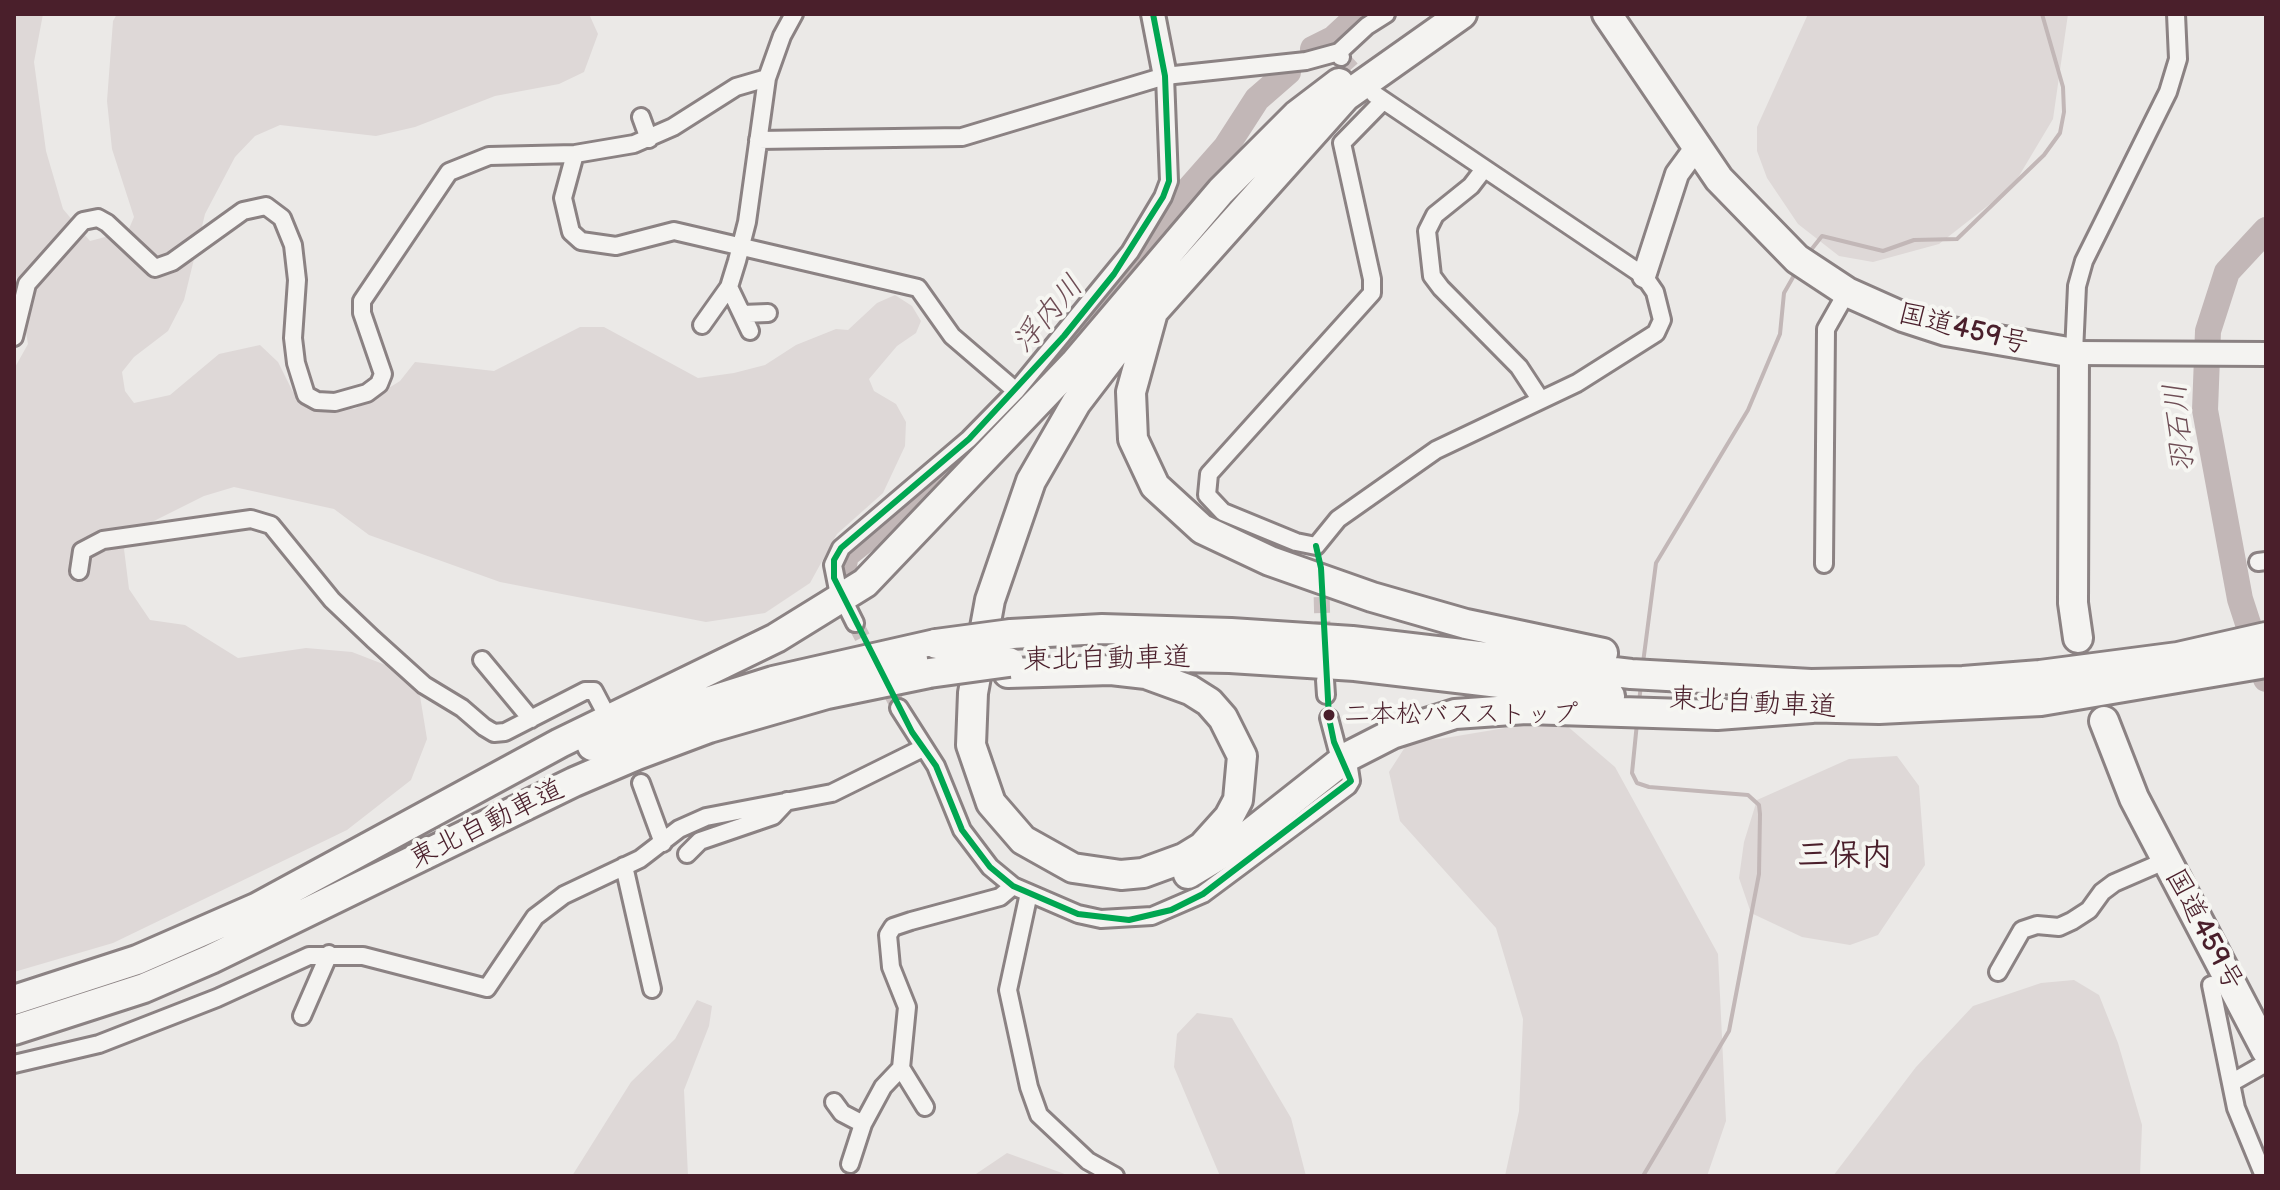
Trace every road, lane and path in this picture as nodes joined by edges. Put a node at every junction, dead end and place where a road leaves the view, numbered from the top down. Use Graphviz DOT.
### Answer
graph roads {
  1 [pos="794,14"];
  2 [pos="1153,14"];
  3 [pos="1386,14"];
  4 [pos="1440,14"];
  5 [pos="1462,14"];
  6 [pos="1598,14"];
  7 [pos="2176,14"];
  8 [pos="1613,20"];
  9 [pos="1165,76"];
  10 [pos="767,78"];
  11 [pos="641,117"];
  12 [pos="649,139"];
  13 [pos="758,140"];
  14 [pos="1696,148"];
  15 [pos="575,154"];
  16 [pos="1484,169"];
  17 [pos="741,246"];
  18 [pos="1644,276"];
  19 [pos="729,287"];
  20 [pos="1847,292"];
  21 [pos="1153,312"];
  22 [pos="768,313"];
  23 [pos="742,314"];
  24 [pos="702,325"];
  25 [pos="750,331"];
  26 [pos="14,337"];
  27 [pos="2074,353"];
  28 [pos="2266,354"];
  29 [pos="1074,364"];
  30 [pos="1016,391"];
  31 [pos="1540,399"];
  32 [pos="1316,546"];
  33 [pos="1824,564"];
  34 [pos="1321,568"];
  35 [pos="79,571"];
  36 [pos="838,590"];
  37 [pos="847,607"];
  38 [pos="855,623"];
  39 [pos="2266,637"];
  40 [pos="2078,638"];
  41 [pos="1009,656"];
  42 [pos="2247,659"];
  43 [pos="482,660"];
  44 [pos="1923,683"];
  45 [pos="899,708"];
  46 [pos="1812,708"];
  47 [pos="604,710"];
  48 [pos="1329,718"];
  49 [pos="531,719"];
  50 [pos="2104,721"];
  51 [pos="923,748"];
  52 [pos="1338,752"];
  53 [pos="1349,768"];
  54 [pos="641,783"];
  55 [pos="787,801"];
  56 [pos="663,843"];
  57 [pos="687,854"];
  58 [pos="2167,860"];
  59 [pos="624,866"];
  60 [pos="1013,886"];
  61 [pos="1029,893"];
  62 [pos="258,907"];
  63 [pos="329,954"];
  64 [pos="1998,972"];
  65 [pos="2211,985"];
  66 [pos="652,989"];
  67 [pos="14,1000"];
  68 [pos="302,1016"];
  69 [pos="14,1030"];
  70 [pos="2266,1050"];
  71 [pos="2266,1063"];
  72 [pos="14,1064"];
  73 [pos="901,1068"];
  74 [pos="2231,1083"];
  75 [pos="834,1102"];
  76 [pos="925,1107"];
  77 [pos="863,1124"];
  78 [pos="850,1164"];
  79 [pos="1115,1176"];
  80 [pos="2264,1176"];
  1 -- 10 [label="street"];
  2 -- 9 [label="street"];
  3 -- 9 [label="street"];
  4 -- 29 [label="highway"];
  5 -- 21 [label="highway"];
  6 -- 8 [label="highway, 国道459号"];
  7 -- 27 [label="street"];
  8 -- 14 [label="highway, 国道459号"];
  9 -- 13 [label="street"];
  9 -- 30 [label="street"];
  10 -- 12 [label="street"];
  10 -- 13 [label="street"];
  11 -- 12 [label="street"];
  12 -- 15 [label="street"];
  13 -- 17 [label="street"];
  14 -- 18 [label="street"];
  14 -- 20 [label="highway, 国道459号"];
  15 -- 17 [label="street"];
  15 -- 26 [label="street"];
  16 -- 18 [label="street"];
  16 -- 31 [label="street"];
  16 -- 32 [label="street"];
  17 -- 19 [label="street"];
  17 -- 30 [label="street"];
  18 -- 31 [label="street"];
  19 -- 23 [label="street"];
  19 -- 24 [label="street"];
  20 -- 27 [label="highway, 国道459号"];
  20 -- 33 [label="street"];
  21 -- 41 [label="highway"];
  21 -- 44 [label="highway"];
  22 -- 23 [label="street"];
  23 -- 25 [label="street"];
  27 -- 28 [label="street"];
  27 -- 40 [label="highway"];
  29 -- 46 [label="highway"];
  29 -- 62 [label="highway"];
  30 -- 36 [label="street"];
  31 -- 32 [label="street"];
  32 -- 34 [label="street"];
  35 -- 49 [label="street"];
  37 -- 38 [label="street"];
  39 -- 42 [label="highway, 東北自動車道"];
  41 -- 44 [label="highway, 東北自動車道"];
  41 -- 46 [label="highway, 東北自動車道"];
  41 -- 62 [label="highway, 東北自動車道, bridge"];
  41 -- 69 [label="highway, 東北自動車道, bridge"];
  42 -- 44 [label="highway, 東北自動車道"];
  42 -- 46 [label="highway, 東北自動車道"];
  43 -- 49 [label="street"];
  45 -- 51 [label="street"];
  47 -- 49 [label="street"];
  48 -- 52 [label="street"];
  50 -- 58 [label="highway, 国道459号"];
  51 -- 55 [label="street"];
  51 -- 60 [label="street"];
  53 -- 61 [label="street"];
  54 -- 56 [label="street"];
  55 -- 56 [label="street"];
  55 -- 57 [label="street"];
  56 -- 59 [label="street"];
  58 -- 64 [label="street"];
  58 -- 70 [label="highway, 国道459号"];
  59 -- 63 [label="street"];
  59 -- 66 [label="street"];
  60 -- 61 [label="street"];
  60 -- 73 [label="street"];
  61 -- 79 [label="street"];
  62 -- 67 [label="highway, 東北自動車道"];
  63 -- 68 [label="street"];
  63 -- 72 [label="street"];
  65 -- 74 [label="street"];
  71 -- 74 [label="street"];
  73 -- 76 [label="street"];
  73 -- 77 [label="street"];
  74 -- 80 [label="street"];
  75 -- 77 [label="street"];
  77 -- 78 [label="street"];
}
